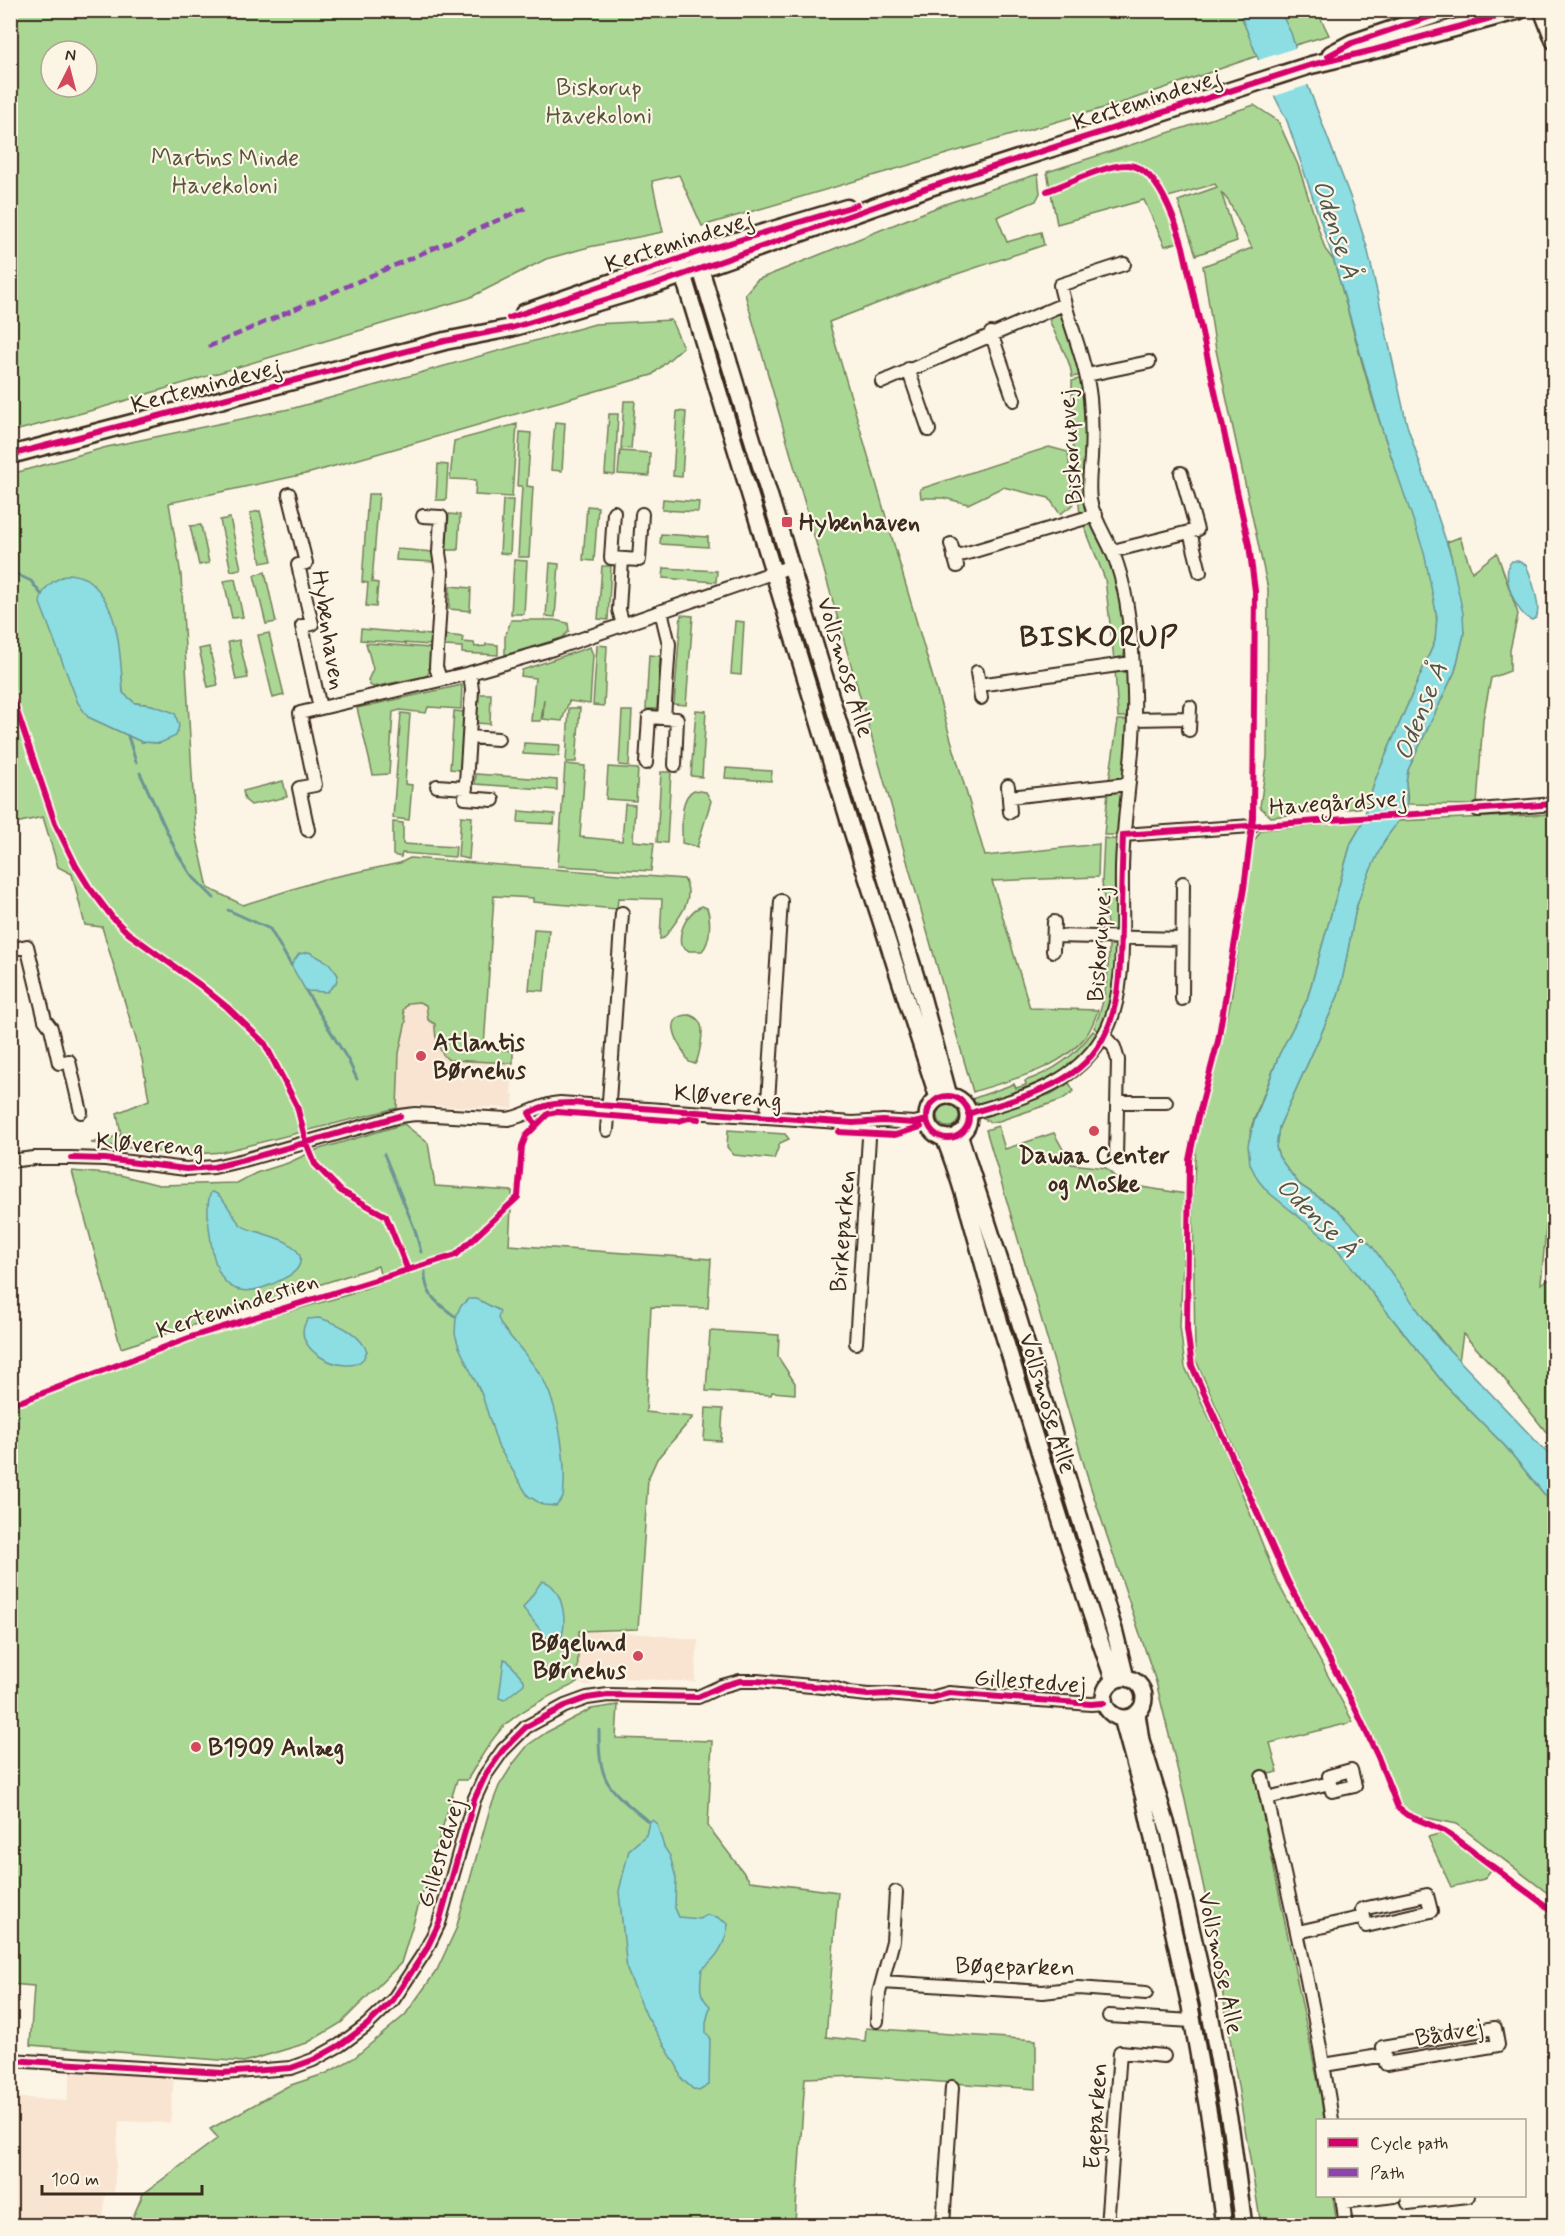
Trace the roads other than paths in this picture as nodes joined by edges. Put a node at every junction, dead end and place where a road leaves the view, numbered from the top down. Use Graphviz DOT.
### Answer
graph roads {
  1 [pos="1450,10"];
  2 [pos="1483,10"];
  3 [pos="1520,10"];
  4 [pos="1542,10"];
  5 [pos="1554,40"];
  6 [pos="1374,50"];
  7 [pos="1309,66"];
  8 [pos="927,188"];
  9 [pos="696,253"];
  10 [pos="678,259"];
  11 [pos="1124,264"];
  12 [pos="701,269"];
  13 [pos="682,276"];
  14 [pos="1064,304"];
  15 [pos="991,333"];
  16 [pos="445,341"];
  17 [pos="1149,362"];
  18 [pos="908,369"];
  19 [pos="1087,375"];
  20 [pos="882,382"];
  21 [pos="1014,400"];
  22 [pos="929,430"];
  23 [pos="10,455"];
  24 [pos="1181,474"];
  25 [pos="289,494"];
  26 [pos="614,512"];
  27 [pos="642,514"];
  28 [pos="1096,515"];
  29 [pos="423,516"];
  30 [pos="1190,532"];
  31 [pos="951,544"];
  32 [pos="1113,551"];
  33 [pos="622,559"];
  34 [pos="792,566"];
  35 [pos="772,572"];
  36 [pos="1200,572"];
  37 [pos="661,611"];
  38 [pos="623,625"];
  39 [pos="1132,663"];
  40 [pos="977,672"];
  41 [pos="470,673"];
  42 [pos="440,679"];
  43 [pos="979,685"];
  44 [pos="981,698"];
  45 [pos="320,708"];
  46 [pos="664,718"];
  47 [pos="1190,718"];
  48 [pos="1134,719"];
  49 [pos="469,737"];
  50 [pos="498,739"];
  51 [pos="646,763"];
  52 [pos="675,765"];
  53 [pos="1128,784"];
  54 [pos="437,786"];
  55 [pos="466,788"];
  56 [pos="493,800"];
  57 [pos="1554,804"];
  58 [pos="1479,810"];
  59 [pos="1010,812"];
  60 [pos="1252,826"];
  61 [pos="308,830"];
  62 [pos="1123,835"];
  63 [pos="1183,883"];
  64 [pos="781,901"];
  65 [pos="622,913"];
  66 [pos="1054,922"];
  67 [pos="1054,936"];
  68 [pos="1121,938"];
  69 [pos="1182,939"];
  70 [pos="10,950"];
  71 [pos="1053,951"];
  72 [pos="1182,999"];
  73 [pos="1104,1036"];
  74 [pos="944,1097"];
  75 [pos="1117,1102"];
  76 [pos="1166,1102"];
  77 [pos="610,1106"];
  78 [pos="81,1112"];
  79 [pos="968,1114"];
  80 [pos="767,1117"];
  81 [pos="927,1120"];
  82 [pos="870,1122"];
  83 [pos="607,1130"];
  84 [pos="952,1136"];
  85 [pos="1116,1157"];
  86 [pos="10,1161"];
  87 [pos="856,1343"];
  88 [pos="1120,1679"];
  89 [pos="1104,1703"];
  90 [pos="1130,1716"];
  91 [pos="1262,1777"];
  92 [pos="1330,1783"];
  93 [pos="1267,1798"];
  94 [pos="896,1892"];
  95 [pos="1364,1917"];
  96 [pos="1298,1932"];
  97 [pos="882,1982"];
  98 [pos="1146,1993"];
  99 [pos="1109,2016"];
  100 [pos="877,2021"];
  101 [pos="1192,2021"];
  102 [pos="1385,2055"];
  103 [pos="1164,2056"];
  104 [pos="10,2060"];
  105 [pos="1324,2065"];
  106 [pos="952,2086"];
  107 [pos="1332,2119"];
  108 [pos="1378,2197"];
  109 [pos="1407,2197"];
  110 [pos="1459,2197"];
  111 [pos="1343,2199"];
  112 [pos="943,2226"];
  113 [pos="1107,2226"];
  114 [pos="1224,2226"];
  115 [pos="1244,2226"];
  116 [pos="1346,2226"];
  1 -- 7 [label="main road, Kertemindevej"];
  2 -- 6 [label="main road"];
  3 -- 6 [label="main road, Kertemindevej"];
  4 -- 5 [label="street"];
  6 -- 7 [label="main road, Kertemindevej"];
  7 -- 8 [label="main road, Kertemindevej"];
  8 -- 9 [label="main road, Kertemindevej"];
  8 -- 12 [label="main road, Kertemindevej"];
  9 -- 10 [label="main road, Kertemindevej"];
  9 -- 12 [label="street, Vollsmose Alle"];
  10 -- 13 [label="street, Vollsmose Alle"];
  10 -- 16 [label="main road, Kertemindevej"];
  11 -- 14 [label="street"];
  12 -- 13 [label="main road, Kertemindevej"];
  12 -- 34 [label="street, Vollsmose Alle"];
  13 -- 16 [label="main road, Kertemindevej"];
  13 -- 35 [label="street, Vollsmose Alle"];
  14 -- 15 [label="street"];
  14 -- 19 [label="street, Biskorupvej"];
  15 -- 18 [label="street"];
  15 -- 21 [label="street"];
  16 -- 23 [label="main road, Kertemindevej"];
  17 -- 19 [label="street, Biskorupvej"];
  18 -- 20 [label="street"];
  18 -- 22 [label="street"];
  19 -- 28 [label="street, Biskorupvej"];
  24 -- 30 [label="street"];
  25 -- 45 [label="street, Hybenhaven"];
  26 -- 33 [label="street"];
  27 -- 33 [label="street"];
  28 -- 31 [label="street, Biskorupvej"];
  28 -- 32 [label="street, Biskorupvej"];
  29 -- 42 [label="street"];
  30 -- 32 [label="street"];
  30 -- 36 [label="street"];
  32 -- 39 [label="street, Biskorupvej"];
  33 -- 38 [label="street"];
  34 -- 35 [label="street, Hybenhaven"];
  34 -- 74 [label="street, Vollsmose Alle"];
  35 -- 37 [label="street, Hybenhaven"];
  35 -- 74 [label="street, Vollsmose Alle"];
  37 -- 38 [label="street, Hybenhaven"];
  37 -- 46 [label="street"];
  38 -- 41 [label="street, Hybenhaven"];
  39 -- 43 [label="street"];
  39 -- 48 [label="street, Biskorupvej"];
  40 -- 43 [label="street"];
  41 -- 42 [label="street, Hybenhaven"];
  41 -- 49 [label="street"];
  42 -- 45 [label="street, Hybenhaven"];
  43 -- 44 [label="street"];
  45 -- 61 [label="street, Hybenhaven"];
  46 -- 51 [label="street"];
  46 -- 52 [label="street"];
  47 -- 48 [label="street"];
  48 -- 53 [label="street, Biskorupvej"];
  49 -- 50 [label="street"];
  49 -- 55 [label="street"];
  53 -- 59 [label="street"];
  53 -- 62 [label="street, Biskorupvej"];
  54 -- 55 [label="street"];
  55 -- 56 [label="street"];
  57 -- 58 [label="street"];
  60 -- 62 [label="street, Havegårdsvej"];
  62 -- 68 [label="street, Biskorupvej"];
  63 -- 69 [label="street"];
  64 -- 80 [label="street"];
  65 -- 77 [label="street"];
  66 -- 67 [label="street, Biskorupvej"];
  67 -- 68 [label="street, Biskorupvej"];
  67 -- 71 [label="street, Biskorupvej"];
  68 -- 69 [label="street, Biskorupvej"];
  68 -- 73 [label="street, Biskorupvej"];
  69 -- 72 [label="street"];
  70 -- 78 [label="street"];
  73 -- 75 [label="street, Biskorupvej"];
  73 -- 79 [label="street, Biskorupvej"];
  74 -- 79 [label="street"];
  74 -- 81 [label="street"];
  75 -- 76 [label="street"];
  75 -- 85 [label="street, Biskorupvej"];
  77 -- 80 [label="street, Kløvereng"];
  77 -- 83 [label="street"];
  77 -- 86 [label="street, Kløvereng"];
  79 -- 84 [label="street"];
  80 -- 82 [label="street, Kløvereng"];
  81 -- 82 [label="street, Kløvereng"];
  81 -- 84 [label="street"];
  82 -- 87 [label="street, Birkeparken"];
  84 -- 88 [label="street, Vollsmose Alle"];
  88 -- 89 [label="street"];
  88 -- 90 [label="street"];
  89 -- 90 [label="street"];
  89 -- 104 [label="street, Gillestedvej"];
  90 -- 101 [label="street, Vollsmose Alle"];
  90 -- 115 [label="street, Vollsmose Alle"];
  91 -- 93 [label="street"];
  92 -- 93 [label="street"];
  93 -- 96 [label="street"];
  94 -- 97 [label="street"];
  95 -- 95 [label="street"];
  95 -- 96 [label="street"];
  96 -- 105 [label="street"];
  97 -- 98 [label="street, Bøgeparken"];
  97 -- 100 [label="street"];
  99 -- 101 [label="street"];
  101 -- 114 [label="street, Vollsmose Alle"];
  102 -- 102 [label="street, Bådvej"];
  102 -- 105 [label="street, Bådvej"];
  103 -- 113 [label="street, Egeparken"];
  105 -- 107 [label="street"];
  106 -- 112 [label="street"];
  108 -- 111 [label="street"];
  109 -- 110 [label="street"];
  111 -- 116 [label="street"];
}
